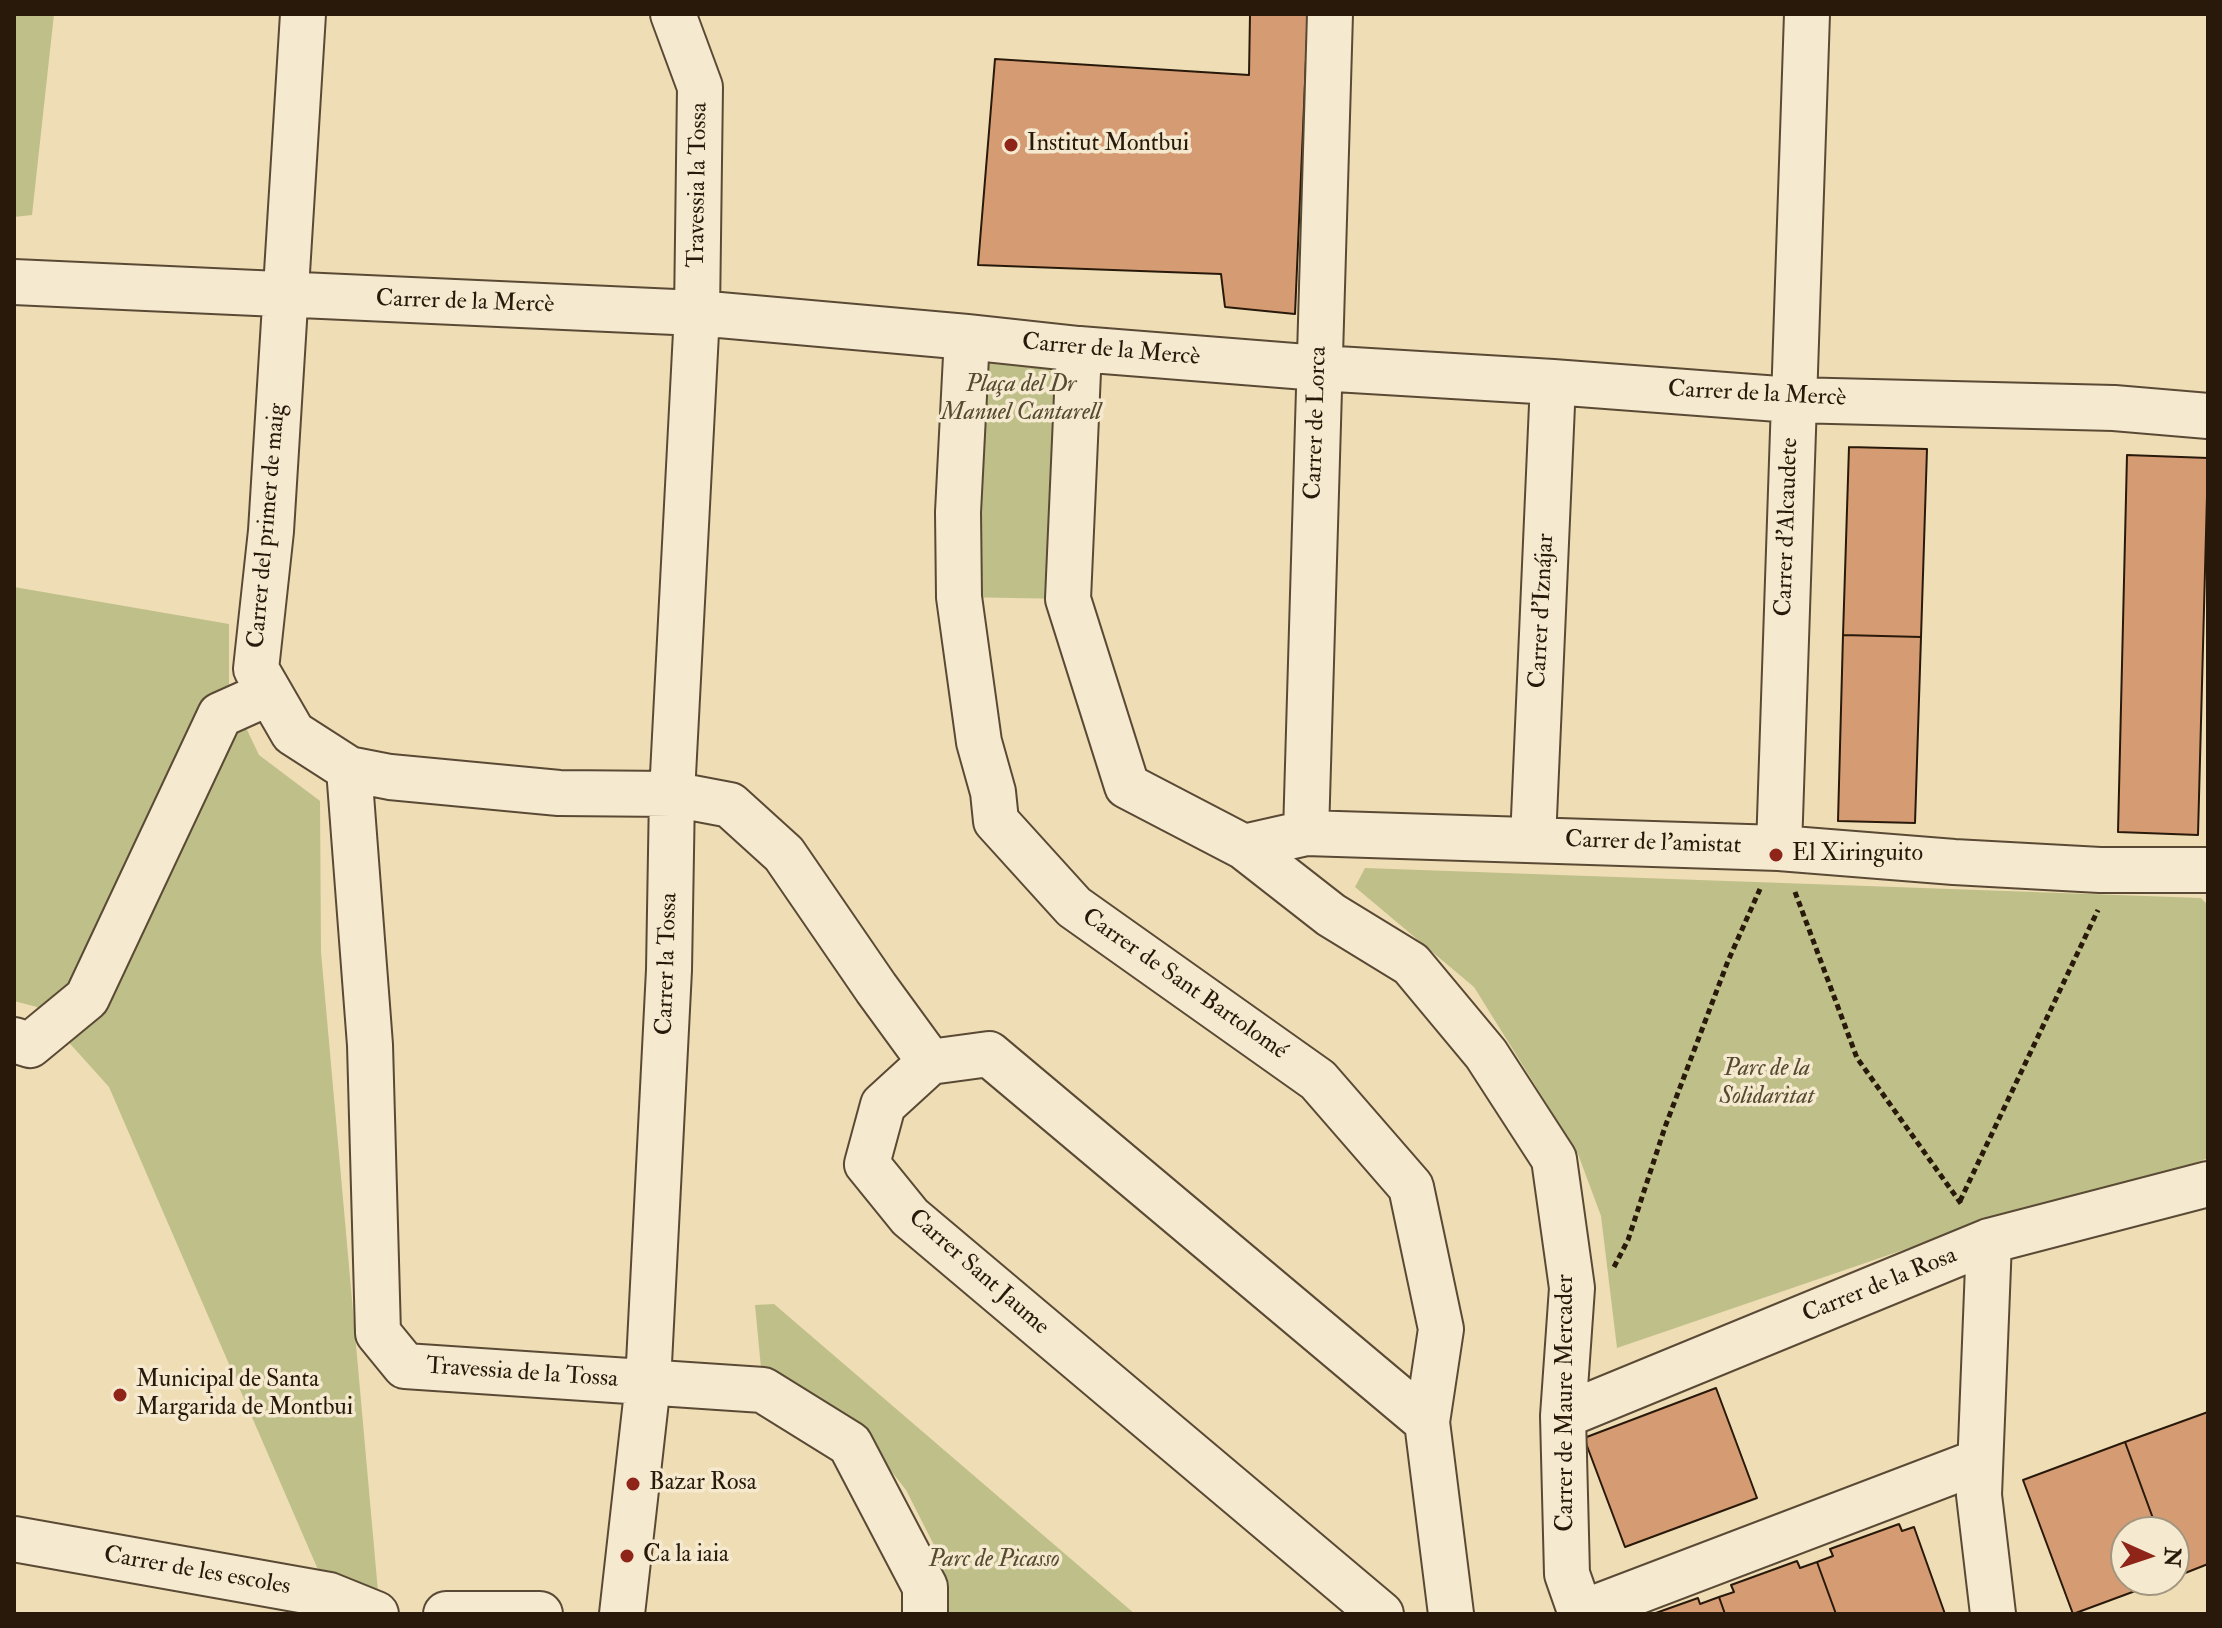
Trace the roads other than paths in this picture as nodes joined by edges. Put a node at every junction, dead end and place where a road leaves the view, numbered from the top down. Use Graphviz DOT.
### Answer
graph roads {
  1 [pos="303,14"];
  2 [pos="673,14"];
  3 [pos="1330,14"];
  4 [pos="1807,14"];
  5 [pos="14,282"];
  6 [pos="284,296"];
  7 [pos="697,313"];
  8 [pos="967,337"];
  9 [pos="1079,349"];
  10 [pos="1319,368"];
  11 [pos="1553,382"];
  12 [pos="1792,400"];
  13 [pos="2208,416"];
  14 [pos="269,693"];
  15 [pos="349,769"];
  16 [pos="672,794"];
  17 [pos="1306,833"];
  18 [pos="1533,840"];
  19 [pos="1244,847"];
  20 [pos="1779,848"];
  21 [pos="2208,870"];
  22 [pos="14,1040"];
  23 [pos="930,1062"];
  24 [pos="2208,1184"];
  25 [pos="1989,1241"];
  26 [pos="648,1383"];
  27 [pos="1563,1416"];
  28 [pos="1427,1422"];
  29 [pos="1980,1461"];
  30 [pos="14,1539"];
  31 [pos="262,1598"];
  32 [pos="376,1614"];
  33 [pos="446,1614"];
  34 [pos="540,1614"];
  35 [pos="622,1614"];
  36 [pos="925,1614"];
  37 [pos="1381,1614"];
  38 [pos="1451,1614"];
  39 [pos="1581,1614"];
  40 [pos="1993,1614"];
  1 -- 6 [label="street, Carrer del primer de maig"];
  2 -- 7 [label="street, Travessia la Tossa"];
  3 -- 10 [label="street, Carrer de Lorca"];
  4 -- 12 [label="street, Carrer d'Alcaudete"];
  5 -- 6 [label="street, Carrer de la Mercè"];
  6 -- 7 [label="street, Carrer de la Mercè"];
  6 -- 14 [label="street, Carrer del primer de maig"];
  7 -- 8 [label="street, Carrer de la Mercè"];
  7 -- 16 [label="street, Carrer la Tossa"];
  8 -- 9 [label="street, Carrer de la Mercè"];
  8 -- 28 [label="street, Carrer de Sant Bartolomé"];
  9 -- 10 [label="street, Carrer de la Mercè"];
  9 -- 19 [label="street, Carrer de Maure Mercader"];
  10 -- 11 [label="street, Carrer de la Mercè"];
  10 -- 17 [label="street, Carrer de Lorca"];
  11 -- 12 [label="street, Carrer de la Mercè"];
  11 -- 18 [label="street, Carrer d'Iznájar"];
  12 -- 13 [label="street, Carrer de la Mercè"];
  12 -- 20 [label="street, Carrer d'Alcaudete"];
  14 -- 15 [label="street, Carrer del primer de maig"];
  14 -- 22 [label="street"];
  15 -- 16 [label="street, Carrer del primer de maig"];
  15 -- 26 [label="street, Travessia de la Tossa"];
  16 -- 23 [label="street, Carrer del primer de maig"];
  16 -- 26 [label="street, Carrer la Tossa"];
  17 -- 18 [label="street, Carrer de l'amistat"];
  17 -- 19 [label="street, Carrer de l'amistat"];
  18 -- 20 [label="street, Carrer de l'amistat"];
  19 -- 27 [label="street, Carrer de Maure Mercader"];
  20 -- 21 [label="street, Carrer de l'amistat"];
  23 -- 28 [label="street"];
  23 -- 37 [label="street, Carrer Sant Jaume"];
  24 -- 25 [label="street, Carrer de la Rosa"];
  25 -- 27 [label="street, Carrer de la Rosa"];
  25 -- 29 [label="street"];
  26 -- 35 [label="street, Carrer la Tossa"];
  26 -- 36 [label="street, Travessia de la Tossa"];
  27 -- 39 [label="street, Carrer de Maure Mercader"];
  28 -- 38 [label="street, Carrer de Sant Bartolomé"];
  29 -- 39 [label="street"];
  29 -- 40 [label="street"];
  30 -- 31 [label="street, Carrer de les escoles"];
  31 -- 32 [label="street, Carrer de les escoles"];
  33 -- 34 [label="street"];
}
